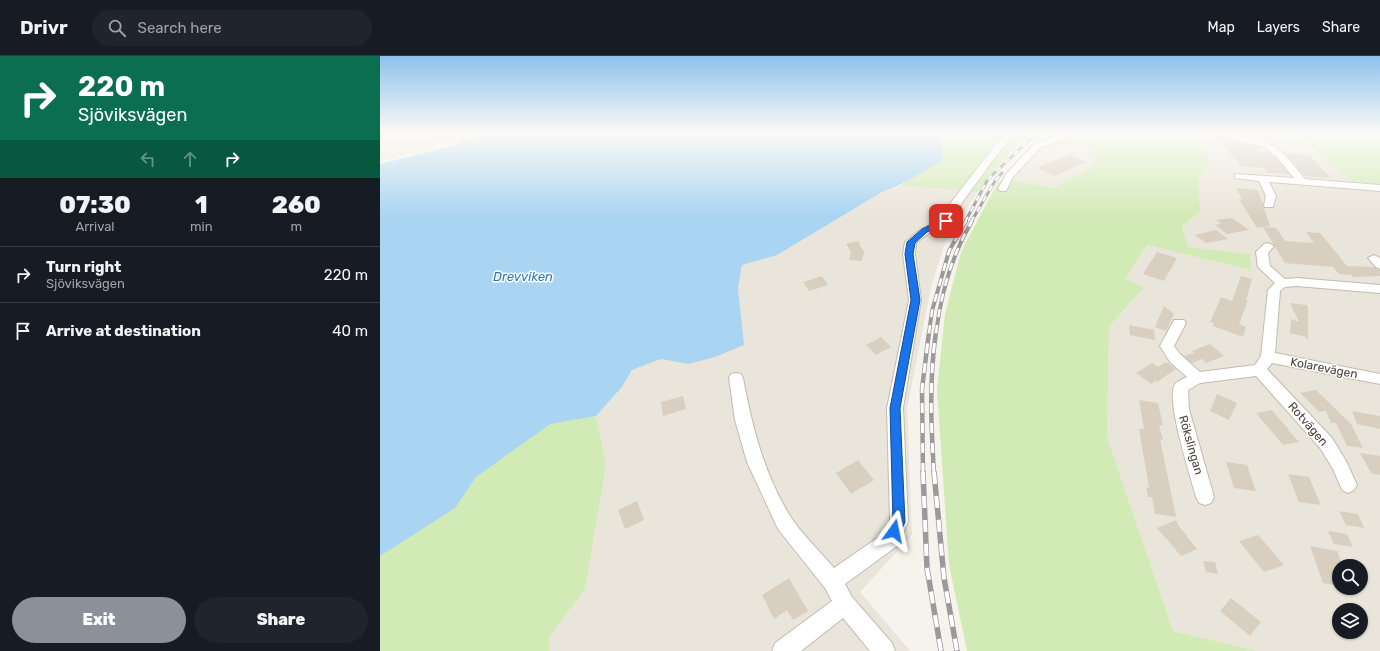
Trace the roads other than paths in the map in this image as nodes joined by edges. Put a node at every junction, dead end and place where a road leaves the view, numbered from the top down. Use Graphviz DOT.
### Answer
graph roads {
  1 [pos="988,161"];
  2 [pos="1023,161"];
  3 [pos="1285,161"];
  4 [pos="1238,176"];
  5 [pos="1263,178"];
  6 [pos="1302,181"];
  7 [pos="1380,188"];
  8 [pos="1003,189"];
  9 [pos="1269,205"];
  10 [pos="1268,246"];
  11 [pos="1282,283"];
  12 [pos="1380,288"];
  13 [pos="1179,323"];
  14 [pos="1268,356"];
  15 [pos="1259,370"];
  16 [pos="736,378"];
  17 [pos="1197,378"];
  18 [pos="1380,379"];
  19 [pos="1348,485"];
  20 [pos="1205,497"];
  21 [pos="832,581"];
  22 [pos="846,604"];
  23 [pos="783,651"];
  24 [pos="884,651"];
  1 -- 21 [label="street"];
  2 -- 8 [label="street"];
  3 -- 6 [label="street"];
  4 -- 5 [label="street"];
  5 -- 6 [label="street"];
  5 -- 9 [label="street"];
  6 -- 7 [label="street"];
  10 -- 11 [label="street"];
  11 -- 12 [label="street"];
  11 -- 14 [label="street"];
  13 -- 17 [label="street"];
  14 -- 15 [label="street"];
  14 -- 18 [label="street, Kolarevägen"];
  15 -- 17 [label="street, Rökslingan"];
  15 -- 19 [label="street, Rotvägen"];
  16 -- 21 [label="street"];
  17 -- 20 [label="street, Rökslingan"];
  21 -- 22 [label="street"];
  22 -- 23 [label="street"];
  22 -- 24 [label="street"];
}
